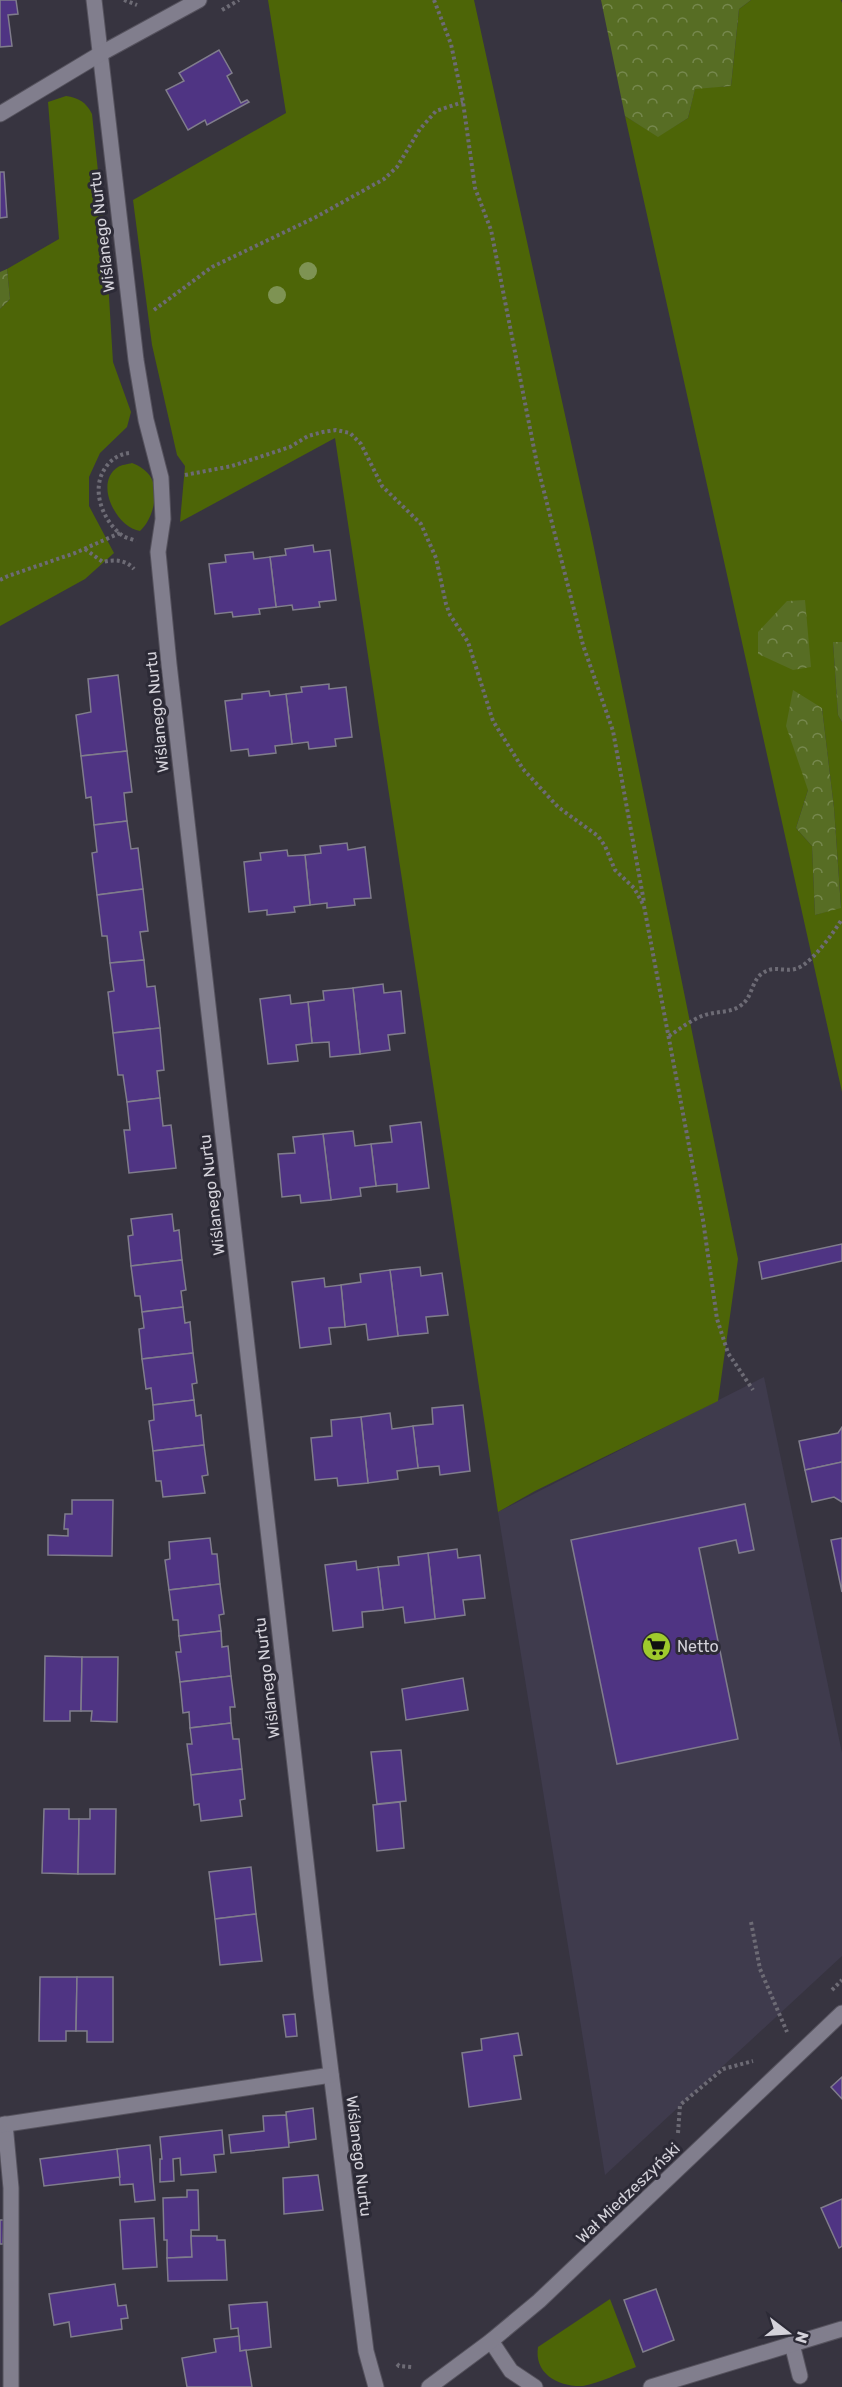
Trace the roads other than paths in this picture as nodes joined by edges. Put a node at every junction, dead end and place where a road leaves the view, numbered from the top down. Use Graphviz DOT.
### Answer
graph roads {
  1 [pos="94,0"];
  2 [pos="199,0"];
  3 [pos="100,54"];
  4 [pos="0,114"];
  5 [pos="842,2013"];
  6 [pos="331,2075"];
  7 [pos="2,2125"];
  8 [pos="842,2329"];
  9 [pos="491,2341"];
  10 [pos="792,2344"];
  11 [pos="800,2376"];
  12 [pos="11,2387"];
  13 [pos="376,2387"];
  14 [pos="429,2387"];
  15 [pos="535,2387"];
  16 [pos="651,2387"];
  1 -- 3 [label="street, Wiślanego Nurtu"];
  2 -- 3 [label="street"];
  3 -- 4 [label="street"];
  3 -- 6 [label="street, Wiślanego Nurtu"];
  5 -- 9 [label="street, Wał Miedzeszyński"];
  6 -- 7 [label="street"];
  6 -- 13 [label="street, Wiślanego Nurtu"];
  7 -- 12 [label="street"];
  8 -- 10 [label="street"];
  9 -- 14 [label="street, Wał Miedzeszyński"];
  9 -- 15 [label="street"];
  10 -- 11 [label="street"];
  10 -- 16 [label="street"];
}
